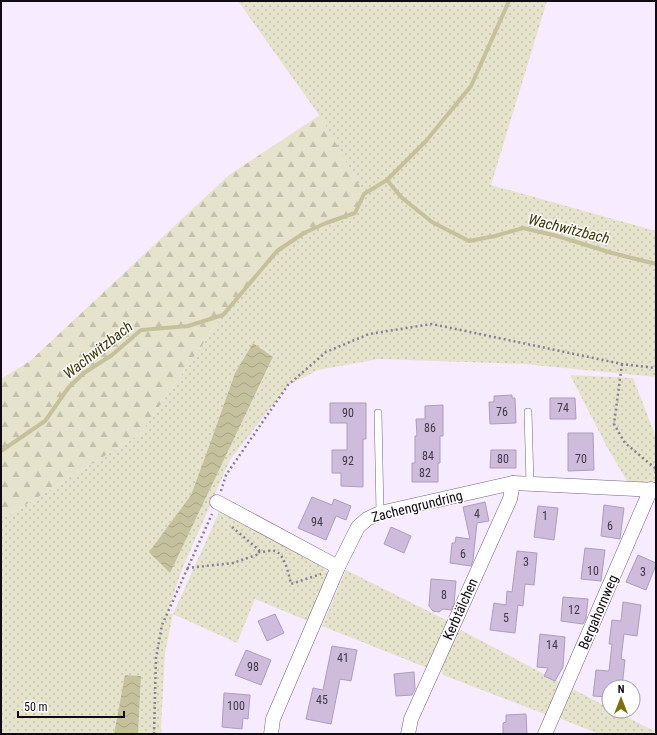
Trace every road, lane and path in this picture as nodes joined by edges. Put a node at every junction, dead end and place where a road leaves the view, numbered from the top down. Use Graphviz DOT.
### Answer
graph roads {
  1 [pos="622,364"];
  2 [pos="656,368"];
  3 [pos="528,412"];
  4 [pos="378,413"];
  5 [pos="656,474"];
  6 [pos="226,475"];
  7 [pos="513,483"];
  8 [pos="530,484"];
  9 [pos="654,490"];
  10 [pos="217,502"];
  11 [pos="380,513"];
  12 [pos="201,536"];
  13 [pos="251,544"];
  14 [pos="259,552"];
  15 [pos="187,568"];
  16 [pos="338,568"];
  17 [pos="154,734"];
  18 [pos="270,734"];
  19 [pos="408,734"];
  20 [pos="545,734"];
  1 -- 2 [label="path"];
  1 -- 5 [label="path"];
  1 -- 6 [label="path"];
  3 -- 8 [label="lane"];
  4 -- 11 [label="lane"];
  7 -- 8 [label="street, Zachengrundring"];
  7 -- 11 [label="street, Zachengrundring"];
  7 -- 19 [label="street, Kerbtälchen"];
  8 -- 9 [label="street, Zachengrundring"];
  9 -- 20 [label="street, Bergahornweg"];
  10 -- 16 [label="street"];
  11 -- 16 [label="street, Zachengrundring"];
  12 -- 15 [label="path"];
  13 -- 14 [label="path"];
  14 -- 15 [label="path"];
  14 -- 16 [label="path"];
  15 -- 17 [label="path"];
  16 -- 18 [label="street, Zachengrundring"];
}
